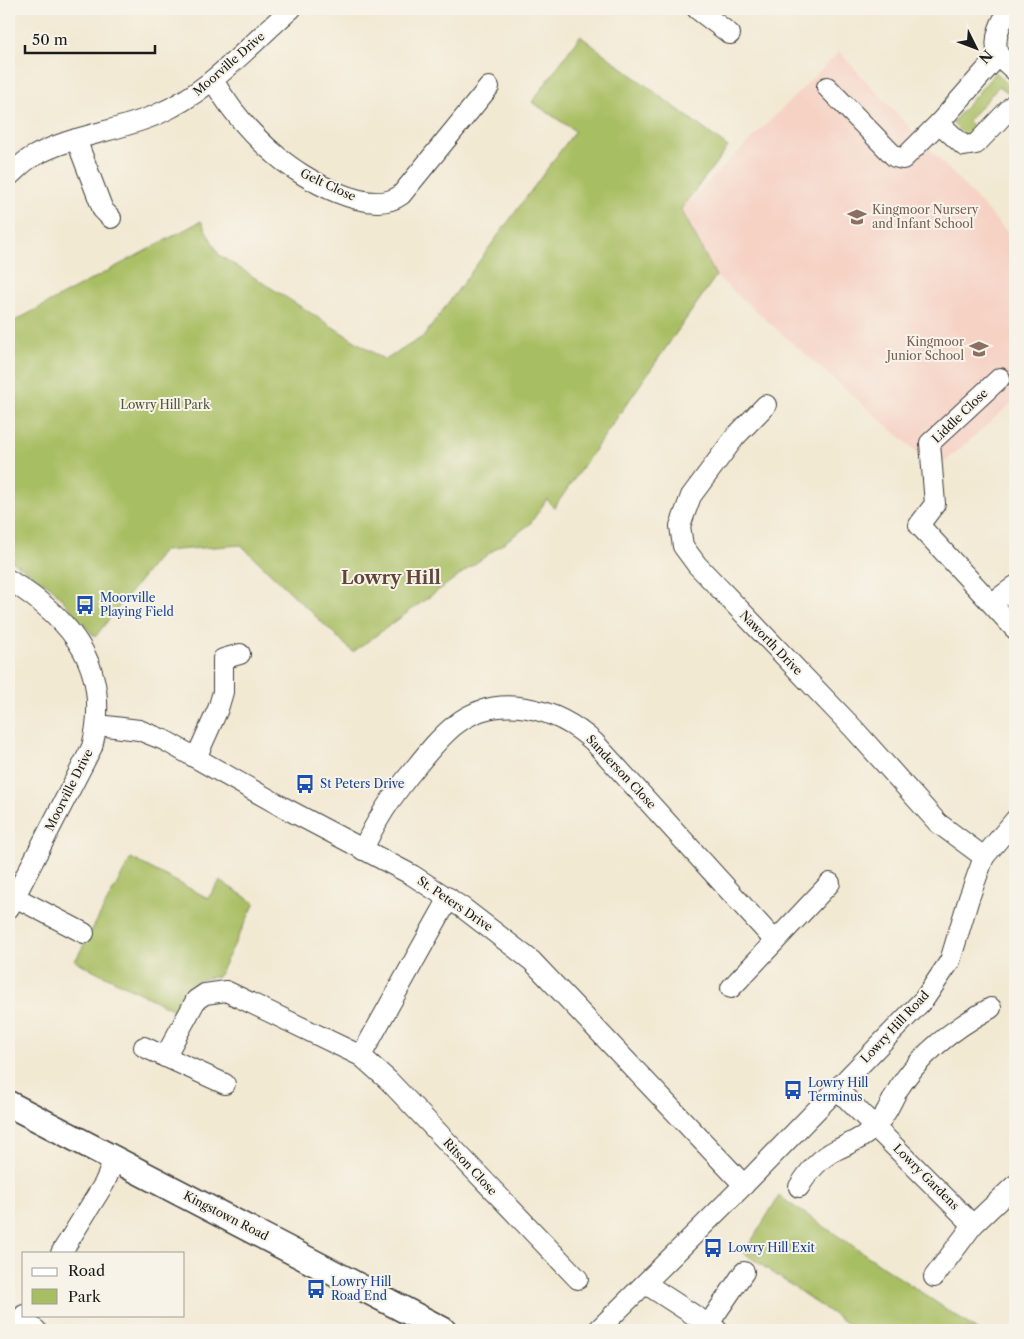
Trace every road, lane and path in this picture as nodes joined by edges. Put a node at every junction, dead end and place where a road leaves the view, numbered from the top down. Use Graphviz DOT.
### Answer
graph roads {
  1 [pos="291,9"];
  2 [pos="697,9"];
  3 [pos="1011,9"];
  4 [pos="730,34"];
  5 [pos="999,55"];
  6 [pos="1015,71"];
  7 [pos="213,80"];
  8 [pos="827,86"];
  9 [pos="489,87"];
  10 [pos="1015,103"];
  11 [pos="939,123"];
  12 [pos="76,139"];
  13 [pos="9,176"];
  14 [pos="111,218"];
  15 [pos="1000,378"];
  16 [pos="766,405"];
  17 [pos="9,580"];
  18 [pos="1015,586"];
  19 [pos="992,603"];
  20 [pos="1015,629"];
  21 [pos="225,655"];
  22 [pos="98,724"];
  23 [pos="196,758"];
  24 [pos="1015,820"];
  25 [pos="363,850"];
  26 [pos="984,857"];
  27 [pos="830,883"];
  28 [pos="449,898"];
  29 [pos="11,899"];
  30 [pos="84,933"];
  31 [pos="775,941"];
  32 [pos="731,988"];
  33 [pos="991,1008"];
  34 [pos="144,1047"];
  35 [pos="362,1056"];
  36 [pos="164,1057"];
  37 [pos="225,1084"];
  38 [pos="837,1089"];
  39 [pos="9,1104"];
  40 [pos="876,1126"];
  41 [pos="115,1159"];
  42 [pos="744,1185"];
  43 [pos="1015,1185"];
  44 [pos="799,1187"];
  45 [pos="973,1225"];
  46 [pos="62,1252"];
  47 [pos="744,1272"];
  48 [pos="934,1277"];
  49 [pos="578,1279"];
  50 [pos="646,1284"];
  51 [pos="24,1316"];
  52 [pos="712,1328"];
  53 [pos="36,1330"];
  54 [pos="443,1330"];
  55 [pos="598,1330"];
  1 -- 7 [label="street, Moorville Drive"];
  2 -- 4 [label="street"];
  3 -- 5 [label="street"];
  5 -- 6 [label="street"];
  5 -- 11 [label="street"];
  7 -- 9 [label="street, Gelt Close"];
  7 -- 12 [label="street, Moorville Drive"];
  8 -- 11 [label="street"];
  10 -- 11 [label="street"];
  12 -- 13 [label="street, Moorville Drive"];
  12 -- 14 [label="street"];
  15 -- 19 [label="street, Liddle Close"];
  16 -- 26 [label="street, Naworth Drive"];
  17 -- 22 [label="street, Moorville Drive"];
  18 -- 19 [label="street"];
  19 -- 20 [label="street, Liddle Close"];
  21 -- 23 [label="street"];
  22 -- 23 [label="street, St. Peters Drive"];
  22 -- 29 [label="street, Moorville Drive"];
  23 -- 25 [label="street, St. Peters Drive"];
  24 -- 26 [label="street, Lowry Hill Road"];
  25 -- 28 [label="street, St. Peters Drive"];
  25 -- 31 [label="street, Sanderson Close"];
  26 -- 38 [label="street, Lowry Hill Road"];
  27 -- 31 [label="street"];
  28 -- 35 [label="street"];
  28 -- 42 [label="street, St. Peters Drive"];
  29 -- 30 [label="street"];
  31 -- 32 [label="street"];
  33 -- 40 [label="street"];
  34 -- 36 [label="street"];
  35 -- 36 [label="street, Ritson Close"];
  35 -- 49 [label="street, Ritson Close"];
  36 -- 37 [label="street"];
  38 -- 40 [label="street, Lowry Gardens"];
  38 -- 42 [label="street, Lowry Hill Road"];
  39 -- 41 [label="main road, Kingstown Road"];
  40 -- 44 [label="street"];
  40 -- 45 [label="street, Lowry Gardens"];
  41 -- 46 [label="street"];
  41 -- 54 [label="main road, Kingstown Road"];
  42 -- 50 [label="street, Lowry Hill Road"];
  43 -- 45 [label="street"];
  45 -- 48 [label="street"];
  47 -- 52 [label="street"];
  50 -- 52 [label="street"];
  50 -- 55 [label="street, Lowry Hill Road"];
  51 -- 53 [label="street"];
}
